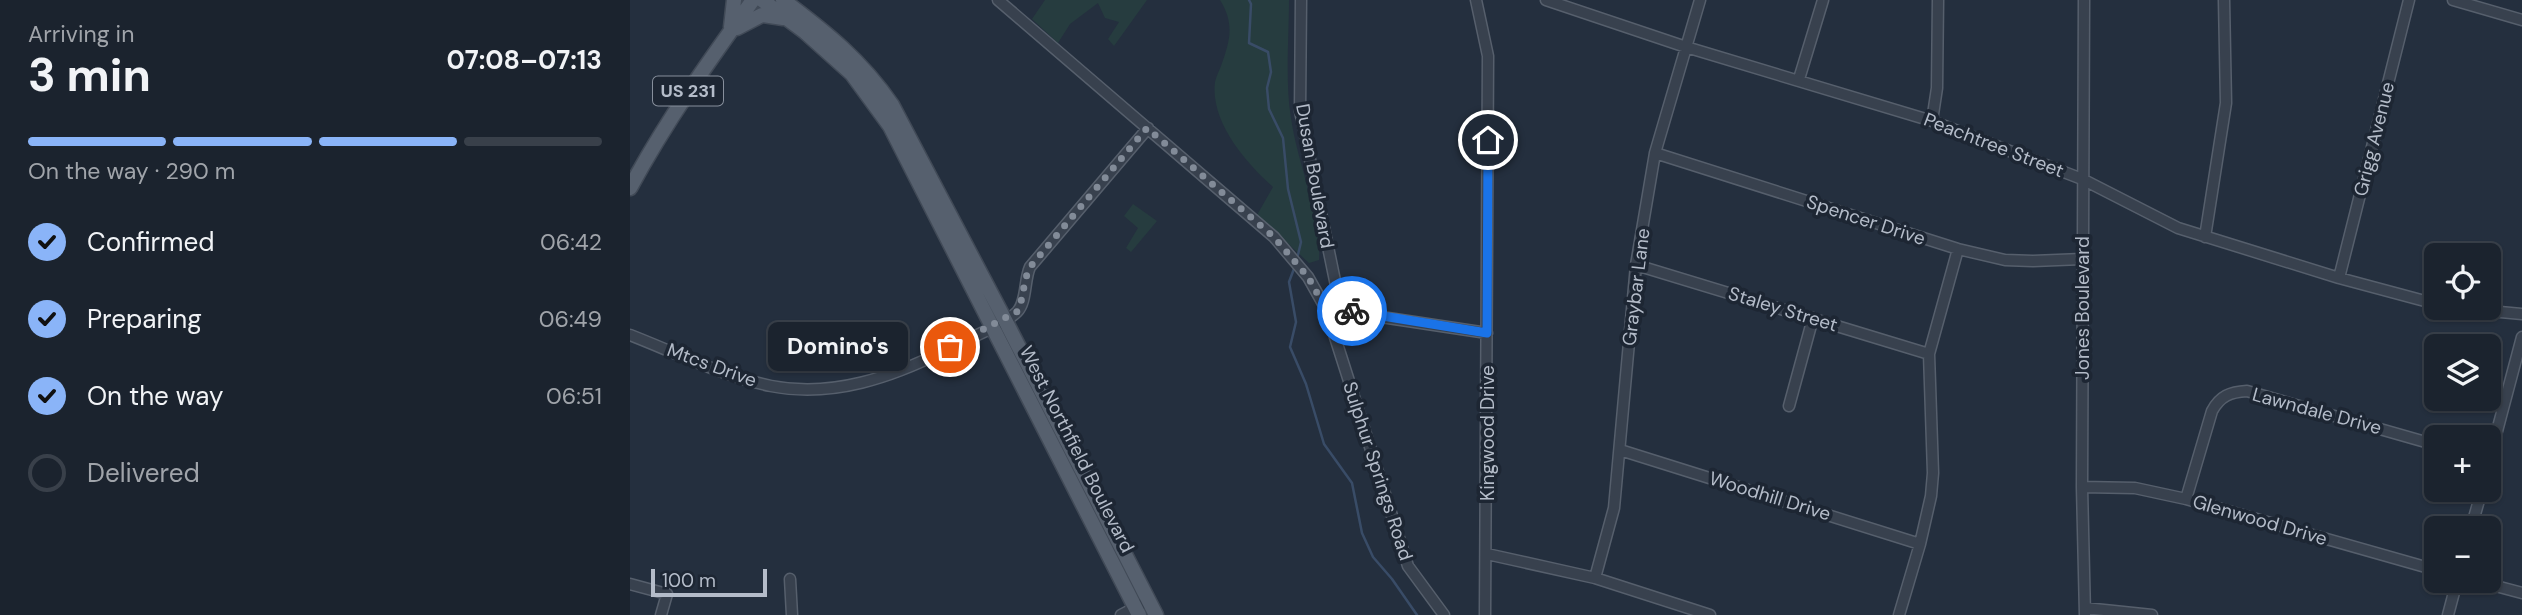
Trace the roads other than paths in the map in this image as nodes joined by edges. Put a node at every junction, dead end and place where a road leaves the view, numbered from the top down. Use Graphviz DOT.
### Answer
graph roads {
  1 [pos="734,0"];
  2 [pos="754,0"];
  3 [pos="762,0"];
  4 [pos="783,0"];
  5 [pos="794,0"];
  6 [pos="998,0"];
  7 [pos="1301,0"];
  8 [pos="1476,0"];
  9 [pos="1546,0"];
  10 [pos="1700,0"];
  11 [pos="1823,0"];
  12 [pos="1938,0"];
  13 [pos="2084,0"];
  14 [pos="2224,0"];
  15 [pos="2409,0"];
  16 [pos="2453,0"];
  17 [pos="1576,4"];
  18 [pos="808,18"];
  19 [pos="2522,20"];
  20 [pos="791,22"];
  21 [pos="730,32"];
  22 [pos="1686,47"];
  23 [pos="1799,79"];
  24 [pos="1932,121"];
  25 [pos="1147,128"];
  26 [pos="1655,153"];
  27 [pos="2082,179"];
  28 [pos="630,188"];
  29 [pos="2205,237"];
  30 [pos="1958,249"];
  31 [pos="2082,259"];
  32 [pos="1636,265"];
  33 [pos="2339,278"];
  34 [pos="2424,301"];
  35 [pos="1326,309"];
  36 [pos="1341,310"];
  37 [pos="2501,312"];
  38 [pos="2522,314"];
  39 [pos="1813,318"];
  40 [pos="999,323"];
  41 [pos="1487,333"];
  42 [pos="630,335"];
  43 [pos="2522,337"];
  44 [pos="1929,354"];
  45 [pos="1789,406"];
  46 [pos="2499,425"];
  47 [pos="2424,442"];
  48 [pos="1620,450"];
  49 [pos="2082,488"];
  50 [pos="2186,499"];
  51 [pos="1116,534"];
  52 [pos="1102,542"];
  53 [pos="1920,544"];
  54 [pos="1487,554"];
  55 [pos="2424,567"];
  56 [pos="1595,578"];
  57 [pos="790,579"];
  58 [pos="630,584"];
  59 [pos="2501,587"];
  60 [pos="2454,593"];
  61 [pos="2522,593"];
  62 [pos="1141,608"];
  63 [pos="2085,612"];
  64 [pos="661,615"];
  65 [pos="792,615"];
  66 [pos="1121,615"];
  67 [pos="1156,615"];
  68 [pos="1444,615"];
  69 [pos="1485,615"];
  70 [pos="1709,615"];
  71 [pos="1899,615"];
  72 [pos="2152,615"];
  73 [pos="2448,615"];
  1 -- 21 [label="main road"];
  2 -- 21 [label="main road, US 231"];
  3 -- 20 [label="main road, West Northfield Boulevard"];
  4 -- 18 [label="main road, West Northfield Boulevard"];
  5 -- 18 [label="main road"];
  6 -- 25 [label="street, Sulphur Springs Road"];
  7 -- 36 [label="street, Dusan Boulevard"];
  8 -- 41 [label="street, Kingwood Drive"];
  9 -- 17 [label="street, Peachtree Street"];
  10 -- 22 [label="street, Graybar Lane"];
  11 -- 23 [label="street"];
  12 -- 24 [label="street"];
  13 -- 27 [label="street, Jones Boulevard"];
  14 -- 29 [label="street"];
  15 -- 33 [label="street, Grigg Avenue"];
  16 -- 19 [label="street"];
  17 -- 22 [label="street, Peachtree Street"];
  18 -- 40 [label="main road, West Northfield Boulevard"];
  20 -- 21 [label="main road"];
  20 -- 40 [label="main road, West Northfield Boulevard"];
  21 -- 28 [label="main road, US 231"];
  22 -- 23 [label="street, Peachtree Street"];
  22 -- 26 [label="street, Graybar Lane"];
  23 -- 24 [label="street, Peachtree Street"];
  24 -- 27 [label="street, Peachtree Street"];
  25 -- 35 [label="street, Sulphur Springs Road"];
  25 -- 40 [label="street"];
  26 -- 30 [label="street, Spencer Drive"];
  26 -- 32 [label="street, Graybar Lane"];
  27 -- 29 [label="street, Peachtree Street"];
  27 -- 31 [label="street, Jones Boulevard"];
  29 -- 33 [label="street, Peachtree Street"];
  30 -- 31 [label="street, Spencer Drive"];
  30 -- 44 [label="street"];
  31 -- 49 [label="street, Jones Boulevard"];
  32 -- 39 [label="street, Staley Street"];
  32 -- 48 [label="street, Graybar Lane"];
  33 -- 34 [label="street, Peachtree Street"];
  35 -- 36 [label="street"];
  35 -- 68 [label="street, Sulphur Springs Road"];
  36 -- 41 [label="street"];
  37 -- 38 [label="street"];
  39 -- 44 [label="street, Staley Street"];
  39 -- 45 [label="street"];
  40 -- 42 [label="street, Mtcs Drive"];
  40 -- 51 [label="main road, West Northfield Boulevard"];
  40 -- 52 [label="main road, West Northfield Boulevard"];
  41 -- 54 [label="street, Kingwood Drive"];
  43 -- 46 [label="street"];
  44 -- 53 [label="street"];
  47 -- 50 [label="street, Lawndale Drive"];
  48 -- 53 [label="street, Woodhill Drive"];
  48 -- 56 [label="street, Graybar Lane"];
  49 -- 50 [label="street, Glenwood Drive"];
  49 -- 63 [label="street, Jones Boulevard"];
  50 -- 55 [label="street, Glenwood Drive"];
  51 -- 52 [label="main road"];
  51 -- 62 [label="main road, West Northfield Boulevard"];
  52 -- 62 [label="main road, West Northfield Boulevard"];
  53 -- 71 [label="street"];
  54 -- 56 [label="street"];
  54 -- 69 [label="street, Kingwood Drive"];
  56 -- 70 [label="street"];
  57 -- 65 [label="street"];
  58 -- 64 [label="street"];
  59 -- 61 [label="street"];
  60 -- 73 [label="street"];
  62 -- 66 [label="street"];
  62 -- 67 [label="main road, West Northfield Boulevard"];
  63 -- 72 [label="street"];
}
